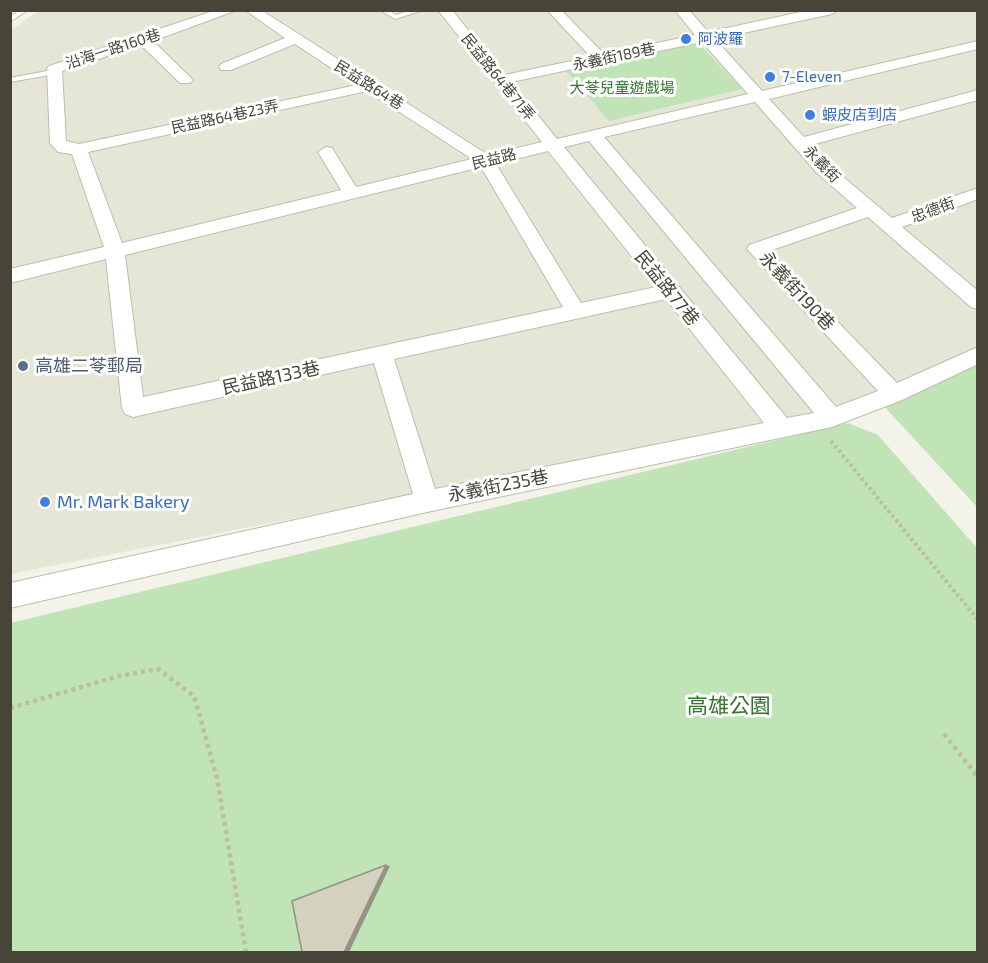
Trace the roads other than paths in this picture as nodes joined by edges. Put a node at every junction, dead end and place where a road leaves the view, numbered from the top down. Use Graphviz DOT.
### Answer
graph roads {
  1 [pos="25,10"];
  2 [pos="231,10"];
  3 [pos="251,10"];
  4 [pos="383,10"];
  5 [pos="421,10"];
  6 [pos="444,10"];
  7 [pos="553,10"];
  8 [pos="681,10"];
  9 [pos="832,10"];
  10 [pos="10,20"];
  11 [pos="707,37"];
  12 [pos="143,39"];
  13 [pos="295,39"];
  14 [pos="978,45"];
  15 [pos="601,59"];
  16 [pos="226,67"];
  17 [pos="52,72"];
  18 [pos="10,80"];
  19 [pos="185,80"];
  20 [pos="501,80"];
  21 [pos="371,86"];
  22 [pos="978,95"];
  23 [pos="759,96"];
  24 [pos="593,135"];
  25 [pos="801,143"];
  26 [pos="553,144"];
  27 [pos="79,149"];
  28 [pos="326,152"];
  29 [pos="486,161"];
  30 [pos="351,193"];
  31 [pos="978,193"];
  32 [pos="870,210"];
  33 [pos="888,226"];
  34 [pos="115,250"];
  35 [pos="10,276"];
  36 [pos="669,291"];
  37 [pos="978,302"];
  38 [pos="576,312"];
  39 [pos="382,354"];
  40 [pos="978,355"];
  41 [pos="894,394"];
  42 [pos="832,418"];
  43 [pos="782,429"];
  44 [pos="427,501"];
  45 [pos="10,596"];
  1 -- 10 [label="lane"];
  2 -- 12 [label="street, 沿海一路160巷"];
  3 -- 13 [label="street, 民益路64巷"];
  4 -- 5 [label="lane"];
  6 -- 20 [label="street, 民益路64巷71弄"];
  7 -- 15 [label="street"];
  8 -- 11 [label="street, 永義街"];
  9 -- 11 [label="street, 永義街189巷"];
  11 -- 15 [label="street, 永義街189巷"];
  11 -- 23 [label="street, 永義街"];
  12 -- 17 [label="street, 沿海一路160巷"];
  12 -- 19 [label="street"];
  13 -- 16 [label="street"];
  13 -- 21 [label="street, 民益路64巷"];
  14 -- 23 [label="street, 民益路"];
  15 -- 20 [label="street, 永義街189巷"];
  17 -- 18 [label="lane"];
  17 -- 27 [label="street, 沿海一路160巷"];
  20 -- 26 [label="street, 民益路64巷71弄"];
  21 -- 27 [label="street, 民益路64巷23弄"];
  21 -- 29 [label="street, 民益路64巷"];
  22 -- 25 [label="street"];
  23 -- 24 [label="street, 民益路"];
  23 -- 25 [label="street, 永義街"];
  24 -- 26 [label="street, 民益路"];
  24 -- 42 [label="street"];
  25 -- 32 [label="street, 永義街"];
  26 -- 29 [label="street, 民益路"];
  26 -- 36 [label="street, 民益路77巷"];
  27 -- 34 [label="street, 民益路133巷"];
  28 -- 30 [label="street"];
  29 -- 30 [label="street, 民益路"];
  29 -- 38 [label="street"];
  30 -- 34 [label="street, 民益路"];
  31 -- 33 [label="street, 忠德街"];
  32 -- 33 [label="street, 永義街"];
  32 -- 41 [label="street, 永義街190巷"];
  33 -- 37 [label="street, 永義街"];
  34 -- 35 [label="street, 民益路"];
  34 -- 39 [label="street, 民益路133巷"];
  36 -- 38 [label="street, 民益路133巷"];
  36 -- 43 [label="street, 民益路77巷"];
  38 -- 39 [label="street, 民益路133巷"];
  39 -- 44 [label="street"];
  40 -- 41 [label="street, 永義街235巷"];
  41 -- 42 [label="street, 永義街235巷"];
  42 -- 43 [label="street, 永義街235巷"];
  43 -- 44 [label="street, 永義街235巷"];
  44 -- 45 [label="street, 永義街235巷"];
}
